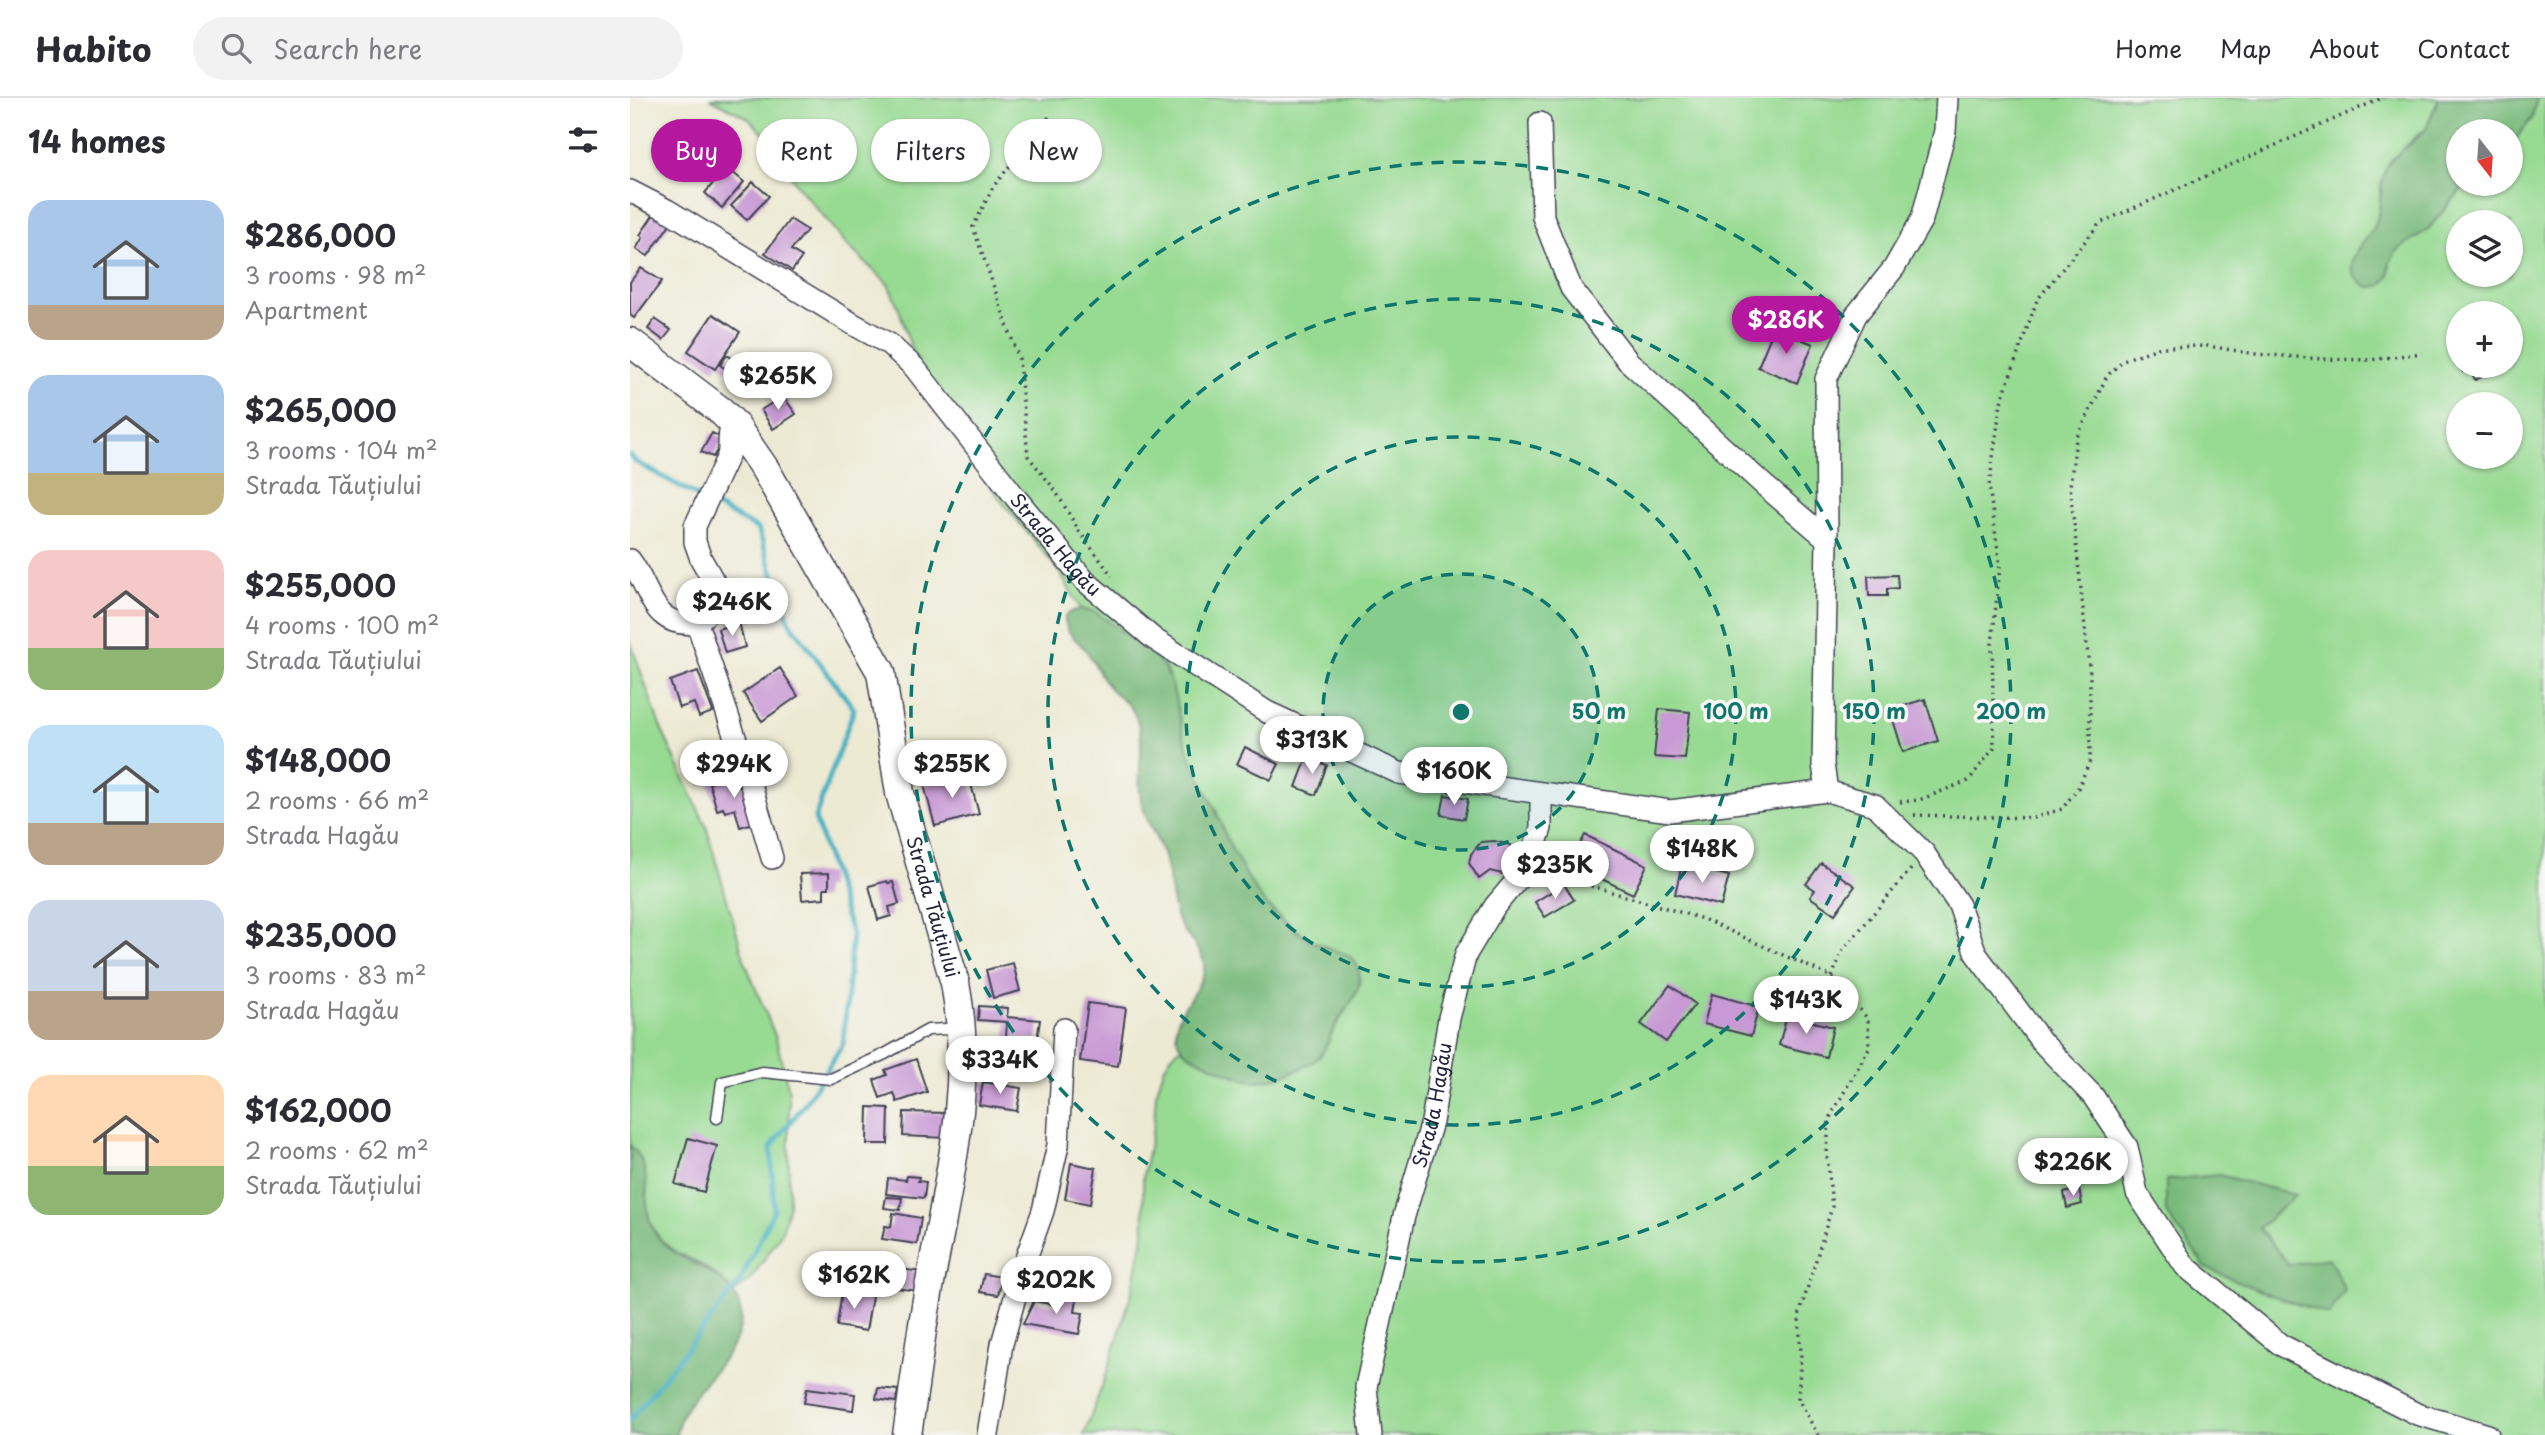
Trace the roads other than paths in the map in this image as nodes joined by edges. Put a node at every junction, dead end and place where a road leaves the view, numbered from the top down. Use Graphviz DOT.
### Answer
graph roads {
  1 [pos="1947,98"];
  2 [pos="1540,123"];
  3 [pos="630,191"];
  4 [pos="630,342"];
  5 [pos="734,424"];
  6 [pos="1827,539"];
  7 [pos="630,560"];
  8 [pos="696,623"];
  9 [pos="1827,791"];
  10 [pos="1541,794"];
  11 [pos="772,858"];
  12 [pos="1064,1029"];
  13 [pos="961,1036"];
  14 [pos="717,1118"];
  15 [pos="907,1435"];
  16 [pos="988,1435"];
  17 [pos="1371,1435"];
  18 [pos="2488,1435"];
  1 -- 6 [label="street"];
  2 -- 6 [label="street"];
  3 -- 10 [label="street, Strada Hagău"];
  4 -- 5 [label="street, Strada Tăuțiului"];
  5 -- 8 [label="street"];
  5 -- 13 [label="street, Strada Tăuțiului"];
  6 -- 9 [label="street"];
  7 -- 8 [label="street"];
  8 -- 11 [label="street"];
  9 -- 10 [label="street, Strada Hagău"];
  9 -- 18 [label="street"];
  10 -- 17 [label="street, Strada Hagău"];
  12 -- 16 [label="street"];
  13 -- 14 [label="lane"];
  13 -- 15 [label="street, Strada Tăuțiului"];
}
